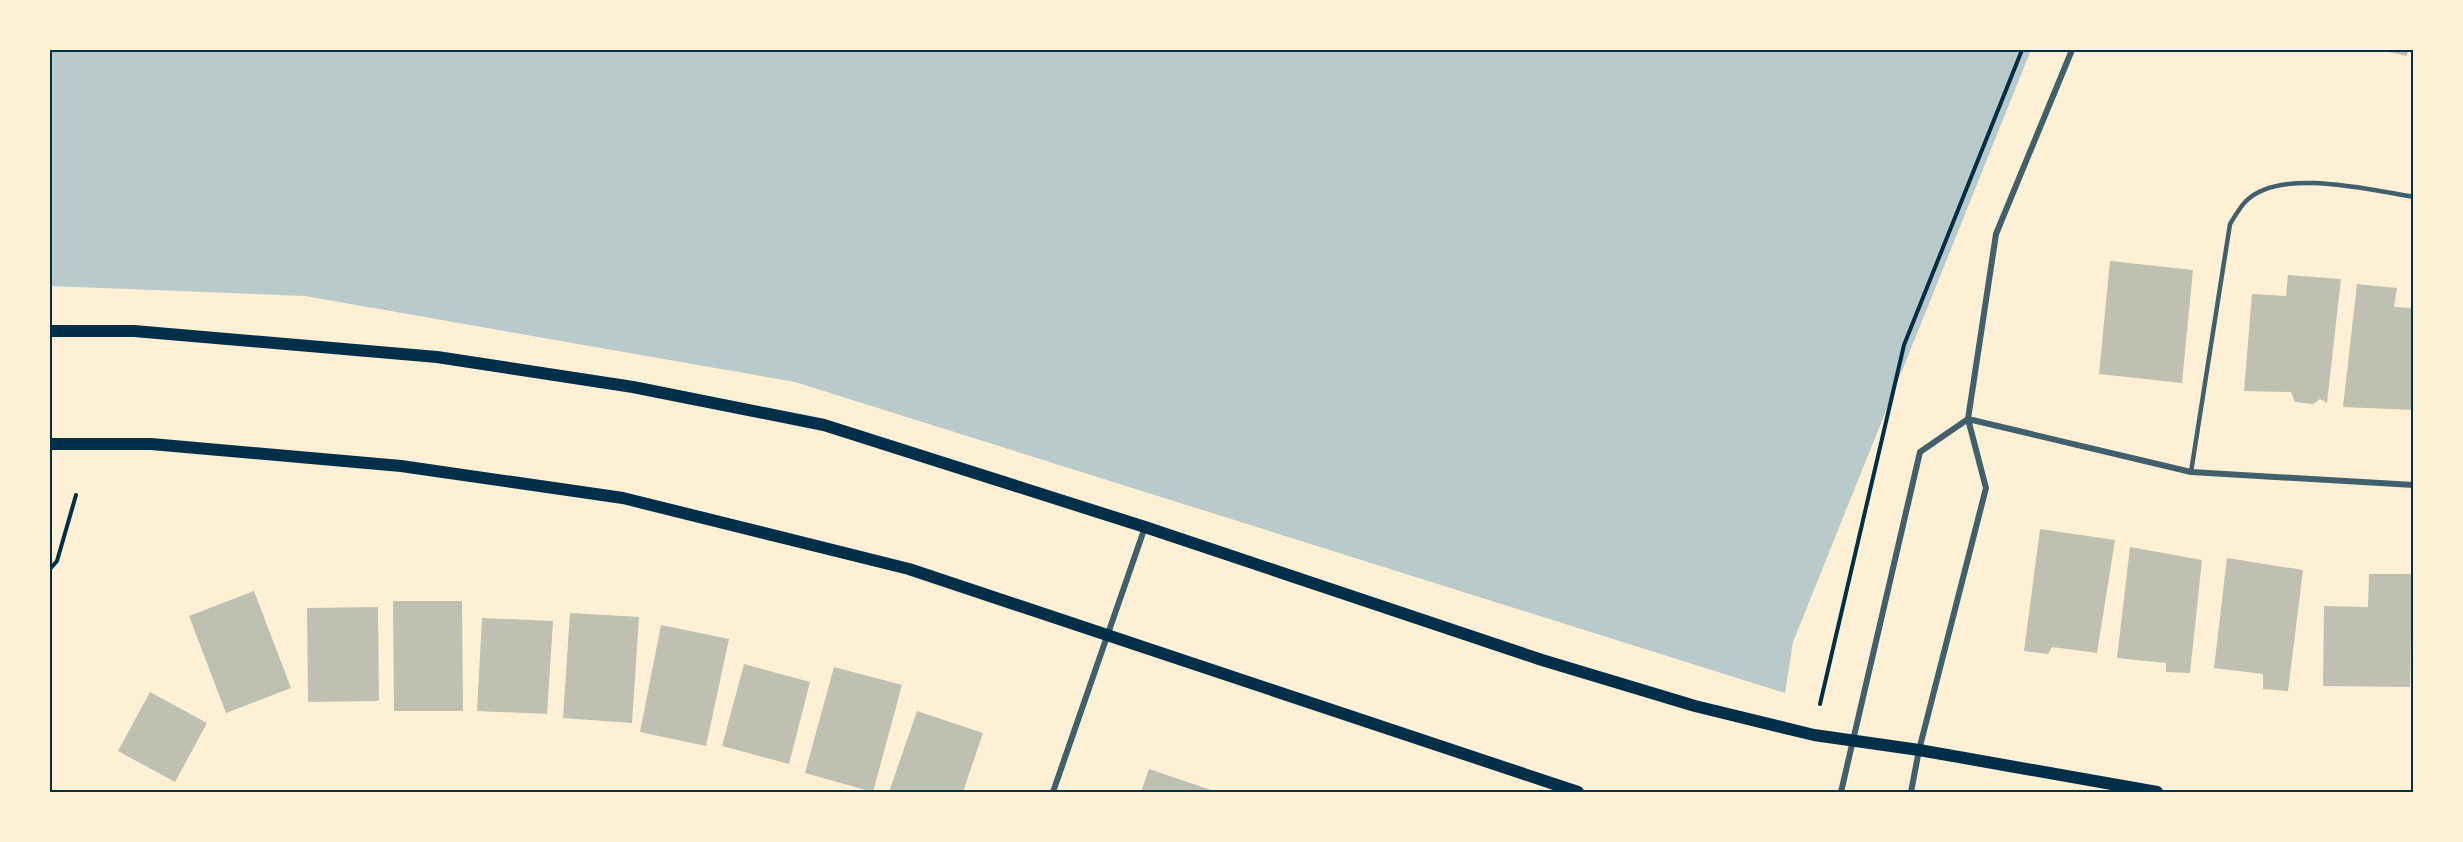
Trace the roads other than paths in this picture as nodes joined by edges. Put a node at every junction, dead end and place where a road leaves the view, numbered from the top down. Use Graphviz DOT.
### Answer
graph roads {
  1 [pos="2072,50"];
  2 [pos="2414,197"];
  3 [pos="50,331"];
  4 [pos="1968,418"];
  5 [pos="50,444"];
  6 [pos="2191,472"];
  7 [pos="2414,485"];
  8 [pos="1144,527"];
  9 [pos="1107,635"];
  10 [pos="1852,740"];
  11 [pos="1919,750"];
  12 [pos="1053,792"];
  13 [pos="1578,792"];
  14 [pos="1841,792"];
  15 [pos="1911,792"];
  16 [pos="2157,792"];
  1 -- 4 [label="street"];
  2 -- 6 [label="lane"];
  3 -- 8 [label="main road"];
  4 -- 6 [label="street"];
  4 -- 10 [label="street"];
  4 -- 11 [label="street"];
  5 -- 9 [label="main road"];
  6 -- 7 [label="street"];
  8 -- 9 [label="street"];
  8 -- 10 [label="main road"];
  9 -- 12 [label="street"];
  9 -- 13 [label="main road"];
  10 -- 11 [label="main road"];
  10 -- 14 [label="street"];
  11 -- 15 [label="street"];
  11 -- 16 [label="main road"];
}
